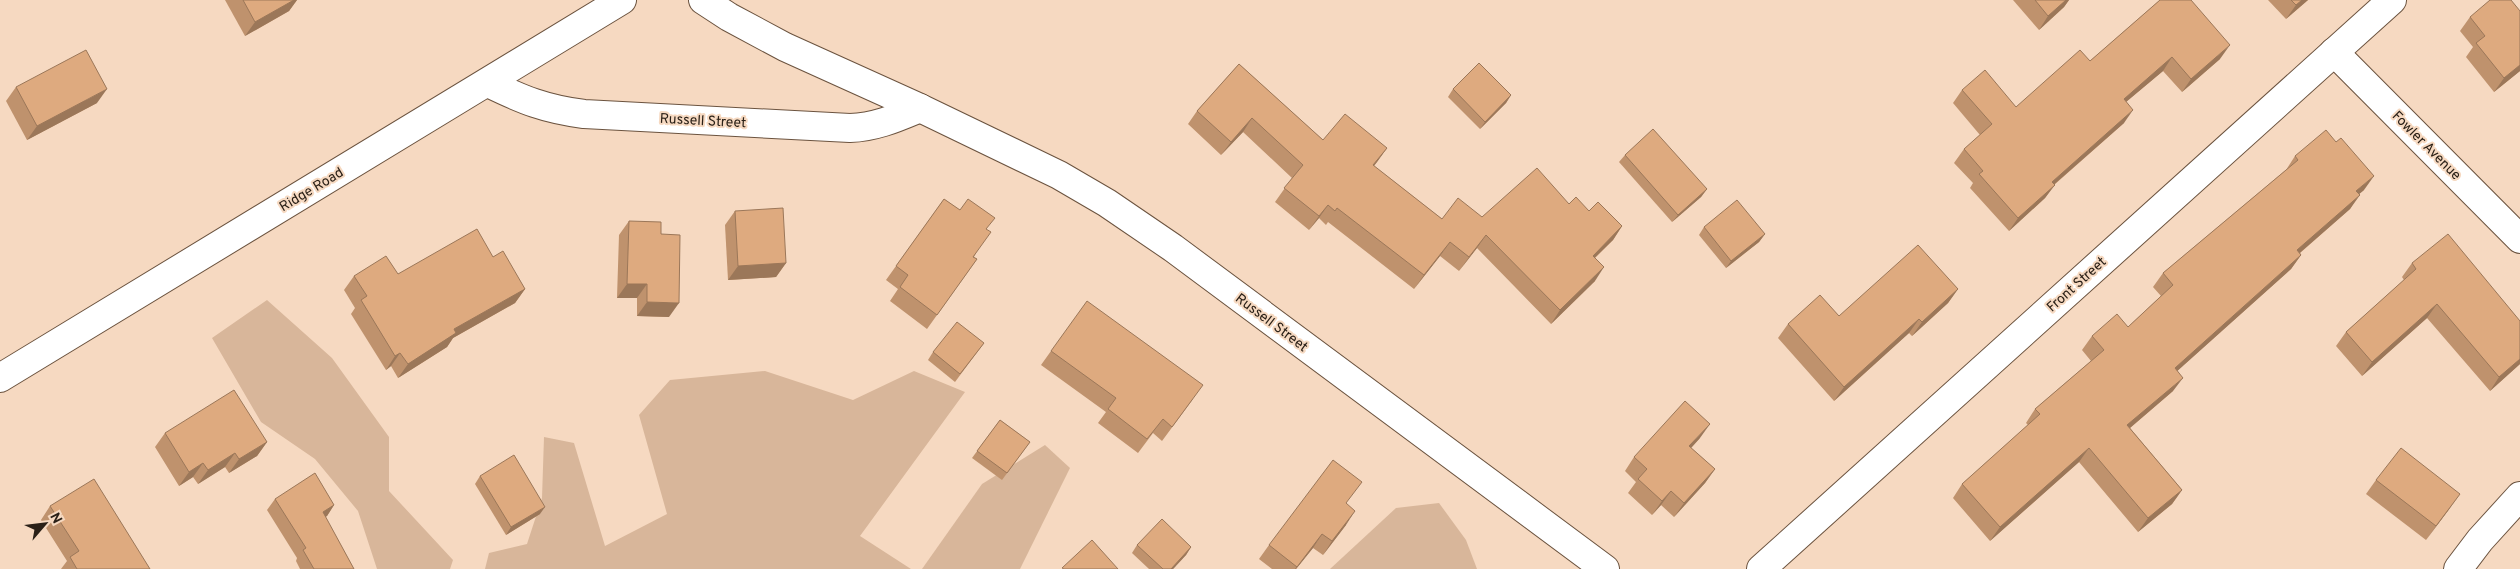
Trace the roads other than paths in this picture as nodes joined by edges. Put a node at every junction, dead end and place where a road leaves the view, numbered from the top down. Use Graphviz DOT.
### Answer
graph roads {
  1 [pos="622,0"];
  2 [pos="703,0"];
  3 [pos="2392,0"];
  4 [pos="2334,52"];
  5 [pos="488,83"];
  6 [pos="920,108"];
  7 [pos="2520,239"];
  8 [pos="0,378"];
  9 [pos="2520,496"];
  10 [pos="1605,569"];
  11 [pos="1761,569"];
  12 [pos="2458,569"];
  1 -- 5 [label="main road, Ridge Road"];
  2 -- 6 [label="main road, Russell Street"];
  3 -- 4 [label="main road, Front Street"];
  4 -- 7 [label="main road, Fowler Avenue"];
  4 -- 11 [label="main road, Front Street"];
  5 -- 6 [label="main road, Russell Street"];
  5 -- 8 [label="main road, Ridge Road"];
  6 -- 10 [label="main road, Russell Street"];
  9 -- 12 [label="main road"];
}
